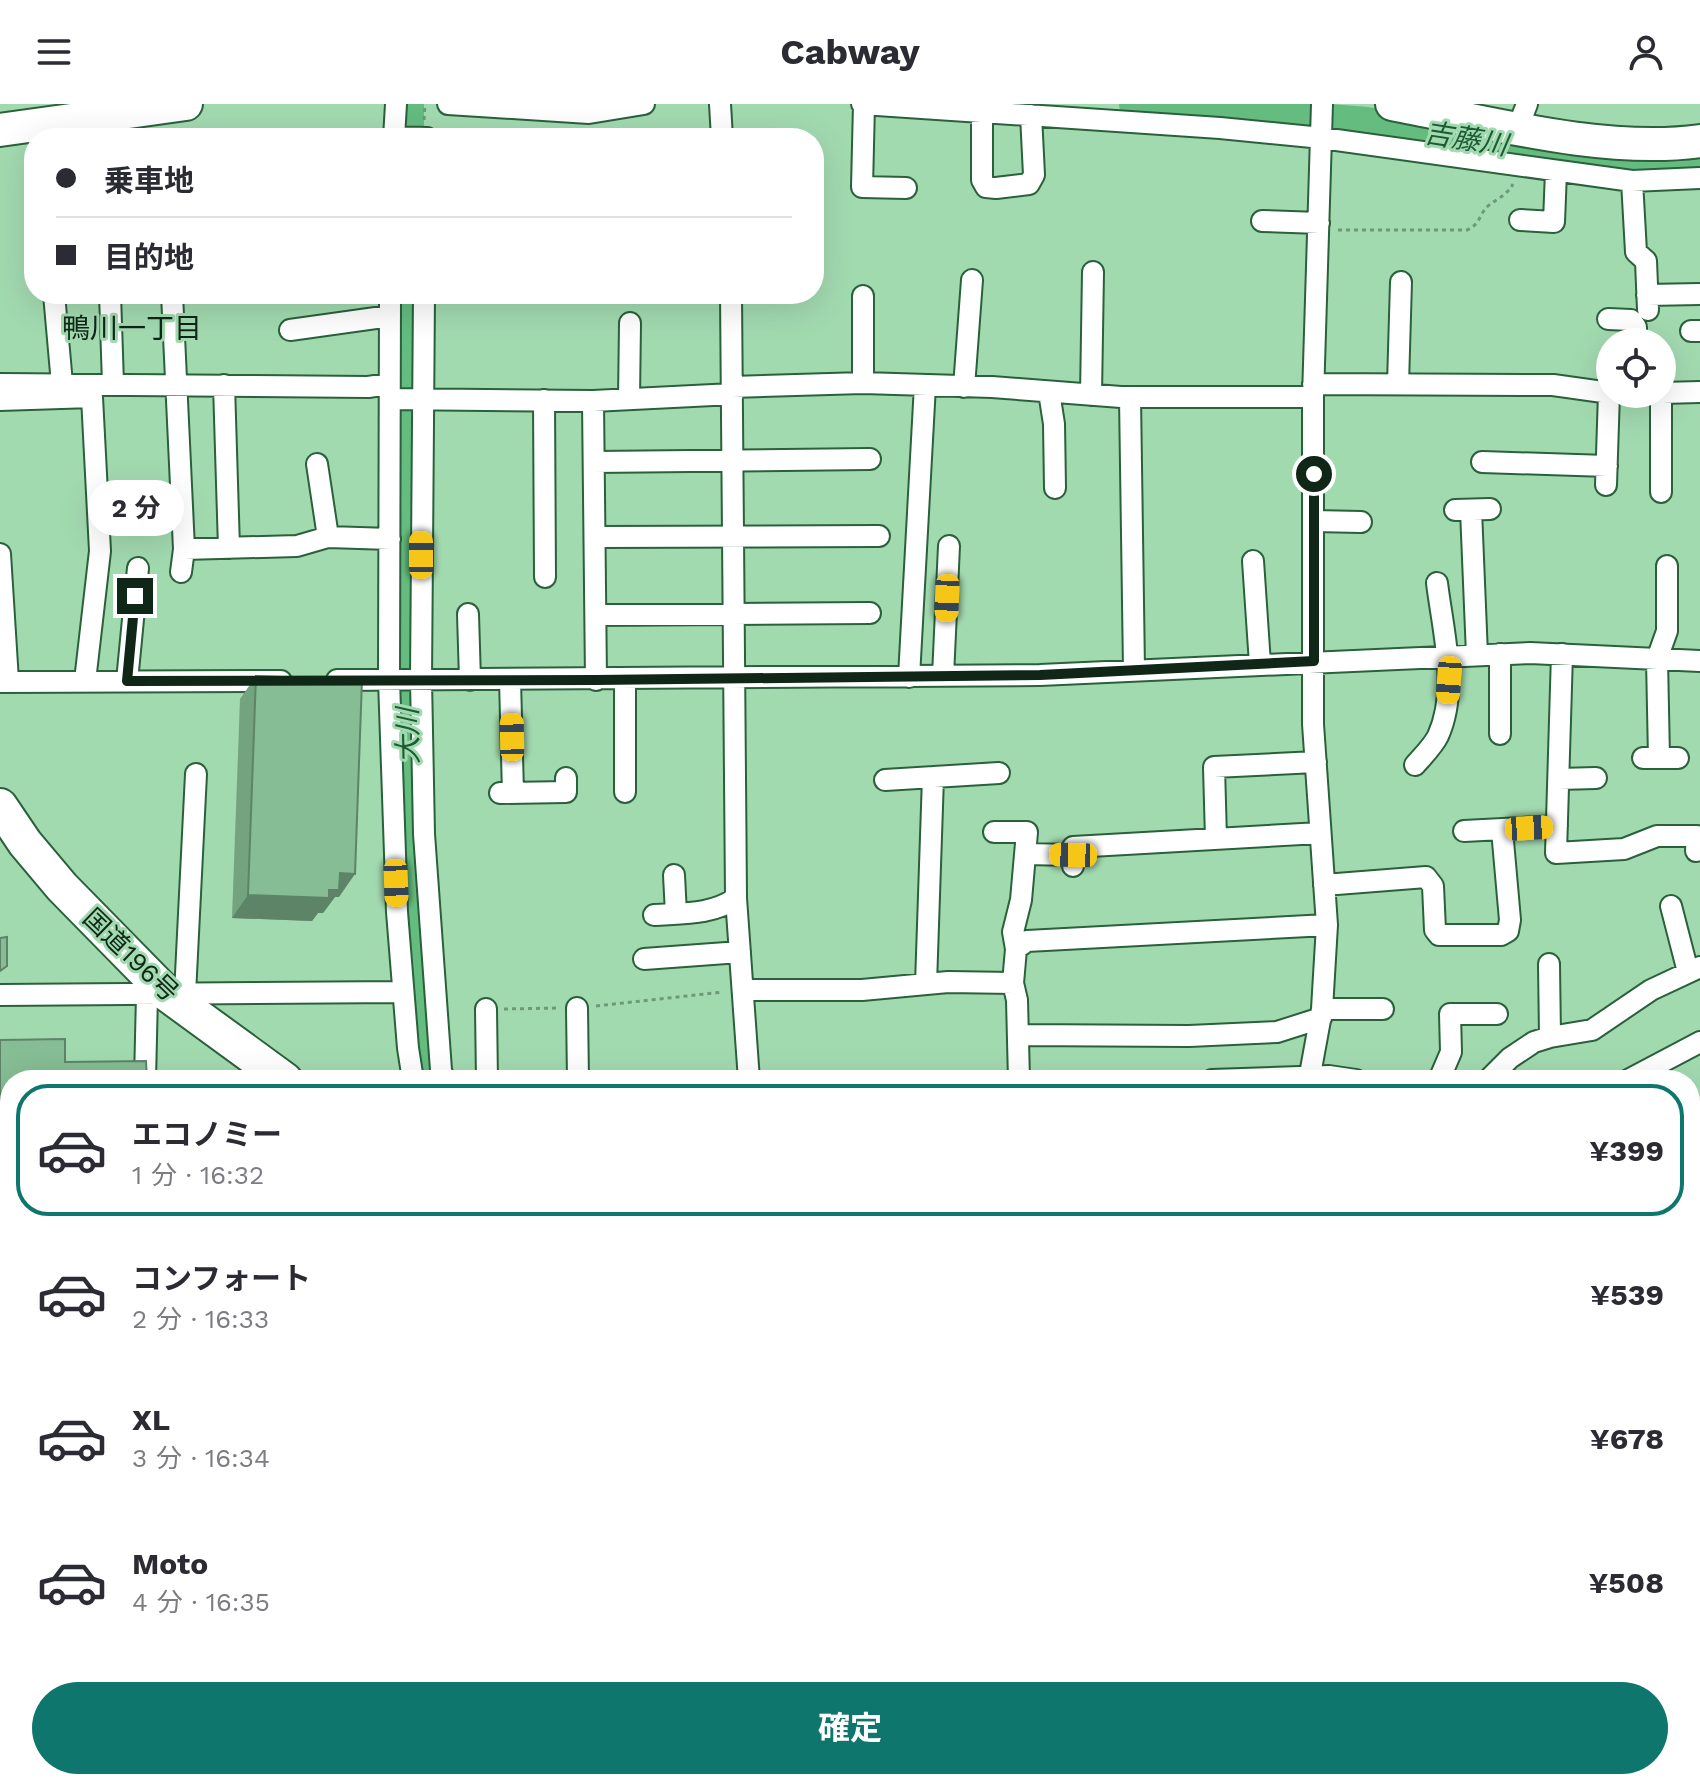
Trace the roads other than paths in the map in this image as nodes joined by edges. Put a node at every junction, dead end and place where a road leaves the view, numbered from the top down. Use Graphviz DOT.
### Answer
graph roads {
  1 [pos="186,104"];
  2 [pos="396,104"];
  3 [pos="448,104"];
  4 [pos="644,104"];
  5 [pos="720,104"];
  6 [pos="863,104"];
  7 [pos="1322,104"];
  8 [pos="1402,105"];
  9 [pos="138,108"];
  10 [pos="1025,111"];
  11 [pos="982,112"];
  12 [pos="1522,116"];
  13 [pos="395,128"];
  14 [pos="721,128"];
  15 [pos="0,130"];
  16 [pos="1322,134"];
  17 [pos="1700,141"];
  18 [pos="1556,171"];
  19 [pos="1700,178"];
  20 [pos="1632,181"];
  21 [pos="906,188"];
  22 [pos="1520,220"];
  23 [pos="1262,221"];
  24 [pos="1319,226"];
  25 [pos="1093,272"];
  26 [pos="965,282"];
  27 [pos="1401,282"];
  28 [pos="1700,294"];
  29 [pos="863,296"];
  30 [pos="55,304"];
  31 [pos="110,304"];
  32 [pos="173,304"];
  33 [pos="390,304"];
  34 [pos="422,304"];
  35 [pos="731,304"];
  36 [pos="390,316"];
  37 [pos="1608,319"];
  38 [pos="630,323"];
  39 [pos="1636,328"];
  40 [pos="290,330"];
  41 [pos="863,383"];
  42 [pos="0,384"];
  43 [pos="62,384"];
  44 [pos="113,384"];
  45 [pos="177,384"];
  46 [pos="1398,384"];
  47 [pos="224,385"];
  48 [pos="925,385"];
  49 [pos="958,386"];
  50 [pos="732,391"];
  51 [pos="1313,391"];
  52 [pos="1596,391"];
  53 [pos="1049,392"];
  54 [pos="1700,392"];
  55 [pos="1676,393"];
  56 [pos="1091,395"];
  57 [pos="403,396"];
  58 [pos="1130,397"];
  59 [pos="629,399"];
  60 [pos="0,400"];
  61 [pos="544,400"];
  62 [pos="593,401"];
  63 [pos="1609,408"];
  64 [pos="1662,408"];
  65 [pos="870,459"];
  66 [pos="733,461"];
  67 [pos="594,462"];
  68 [pos="1482,462"];
  69 [pos="317,464"];
  70 [pos="1055,488"];
  71 [pos="1661,492"];
  72 [pos="1472,510"];
  73 [pos="1314,521"];
  74 [pos="1361,522"];
  75 [pos="879,536"];
  76 [pos="328,537"];
  77 [pos="595,537"];
  78 [pos="734,537"];
  79 [pos="390,539"];
  80 [pos="949,546"];
  81 [pos="229,548"];
  82 [pos="184,549"];
  83 [pos="0,554"];
  84 [pos="1253,561"];
  85 [pos="1667,566"];
  86 [pos="138,568"];
  87 [pos="181,572"];
  88 [pos="545,577"];
  89 [pos="1437,583"];
  90 [pos="870,613"];
  91 [pos="468,614"];
  92 [pos="596,615"];
  93 [pos="735,615"];
  94 [pos="1500,654"];
  95 [pos="1562,654"];
  96 [pos="1477,655"];
  97 [pos="1446,656"];
  98 [pos="1657,659"];
  99 [pos="1314,661"];
  100 [pos="1700,661"];
  101 [pos="1260,664"];
  102 [pos="1134,670"];
  103 [pos="943,676"];
  104 [pos="909,677"];
  105 [pos="736,678"];
  106 [pos="389,680"];
  107 [pos="421,680"];
  108 [pos="470,680"];
  109 [pos="510,680"];
  110 [pos="596,680"];
  111 [pos="625,680"];
  112 [pos="85,681"];
  113 [pos="127,681"];
  114 [pos="4,682"];
  115 [pos="1500,734"];
  116 [pos="1660,758"];
  117 [pos="1316,762"];
  118 [pos="1415,765"];
  119 [pos="999,773"];
  120 [pos="196,774"];
  121 [pos="933,777"];
  122 [pos="566,778"];
  123 [pos="1596,778"];
  124 [pos="1559,779"];
  125 [pos="885,780"];
  126 [pos="625,792"];
  127 [pos="0,806"];
  128 [pos="1557,826"];
  129 [pos="1502,830"];
  130 [pos="1464,831"];
  131 [pos="994,832"];
  132 [pos="1320,833"];
  133 [pos="1216,839"];
  134 [pos="1696,851"];
  135 [pos="1025,854"];
  136 [pos="674,875"];
  137 [pos="1324,885"];
  138 [pos="736,898"];
  139 [pos="1671,906"];
  140 [pos="676,914"];
  141 [pos="654,915"];
  142 [pos="1327,925"];
  143 [pos="1016,949"];
  144 [pos="740,952"];
  145 [pos="644,959"];
  146 [pos="1549,964"];
  147 [pos="1694,969"];
  148 [pos="1013,983"];
  149 [pos="926,984"];
  150 [pos="744,990"];
  151 [pos="403,992"];
  152 [pos="167,994"];
  153 [pos="0,995"];
  154 [pos="577,1008"];
  155 [pos="486,1009"];
  156 [pos="1383,1009"];
  157 [pos="1322,1014"];
  158 [pos="1497,1014"];
  159 [pos="1018,1035"];
  160 [pos="1550,1037"];
  161 [pos="1700,1042"];
  162 [pos="148,1070"];
  163 [pos="271,1070"];
  164 [pos="412,1070"];
  165 [pos="441,1070"];
  166 [pos="487,1070"];
  167 [pos="578,1070"];
  168 [pos="748,1070"];
  169 [pos="1019,1070"];
  170 [pos="1311,1070"];
  171 [pos="1443,1070"];
  172 [pos="1499,1070"];
  173 [pos="1658,1070"];
  1 -- 9 [label="main road"];
  2 -- 13 [label="street"];
  3 -- 4 [label="street"];
  5 -- 14 [label="street"];
  6 -- 11 [label="street"];
  6 -- 21 [label="street"];
  7 -- 16 [label="street"];
  8 -- 12 [label="main road"];
  9 -- 15 [label="main road"];
  10 -- 11 [label="street"];
  10 -- 11 [label="street"];
  10 -- 16 [label="street"];
  12 -- 17 [label="main road"];
  16 -- 18 [label="street"];
  16 -- 24 [label="street"];
  18 -- 20 [label="street"];
  18 -- 22 [label="street"];
  19 -- 20 [label="street"];
  20 -- 28 [label="street"];
  23 -- 24 [label="street"];
  24 -- 51 [label="street"];
  25 -- 56 [label="street"];
  26 -- 49 [label="street"];
  27 -- 46 [label="street"];
  29 -- 41 [label="street"];
  30 -- 43 [label="street"];
  31 -- 44 [label="street"];
  32 -- 45 [label="street"];
  33 -- 36 [label="street"];
  34 -- 57 [label="street"];
  35 -- 50 [label="street"];
  36 -- 40 [label="street"];
  36 -- 57 [label="street"];
  37 -- 39 [label="street"];
  38 -- 59 [label="street"];
  41 -- 48 [label="street"];
  41 -- 50 [label="street"];
  42 -- 43 [label="street"];
  43 -- 44 [label="street"];
  44 -- 45 [label="street"];
  45 -- 47 [label="street"];
  45 -- 82 [label="street"];
  46 -- 51 [label="street"];
  46 -- 52 [label="street"];
  47 -- 57 [label="street"];
  47 -- 81 [label="street"];
  48 -- 49 [label="street"];
  48 -- 104 [label="street"];
  49 -- 53 [label="street"];
  50 -- 59 [label="street"];
  50 -- 66 [label="street"];
  51 -- 58 [label="street"];
  51 -- 73 [label="street"];
  53 -- 56 [label="street"];
  53 -- 70 [label="street"];
  54 -- 55 [label="street"];
  56 -- 58 [label="street"];
  57 -- 61 [label="street"];
  57 -- 79 [label="street"];
  57 -- 107 [label="street"];
  58 -- 102 [label="street"];
  59 -- 62 [label="street"];
  60 -- 112 [label="street"];
  61 -- 62 [label="street"];
  61 -- 88 [label="street"];
  62 -- 67 [label="street"];
  63 -- 68 [label="street"];
  64 -- 71 [label="street"];
  65 -- 66 [label="street"];
  66 -- 67 [label="street"];
  66 -- 78 [label="street"];
  67 -- 77 [label="street"];
  69 -- 76 [label="street"];
  72 -- 96 [label="street"];
  73 -- 74 [label="street"];
  73 -- 99 [label="street"];
  75 -- 78 [label="street"];
  76 -- 79 [label="street"];
  76 -- 81 [label="street"];
  77 -- 78 [label="street"];
  77 -- 92 [label="street"];
  78 -- 93 [label="street"];
  79 -- 106 [label="street"];
  80 -- 103 [label="street"];
  81 -- 82 [label="street"];
  82 -- 87 [label="street"];
  83 -- 114 [label="street"];
  84 -- 101 [label="street"];
  85 -- 98 [label="street"];
  86 -- 113 [label="street"];
  89 -- 97 [label="street"];
  90 -- 93 [label="street"];
  91 -- 108 [label="street"];
  92 -- 93 [label="street"];
  92 -- 110 [label="street"];
  93 -- 105 [label="street"];
  94 -- 95 [label="street"];
  94 -- 96 [label="street"];
  94 -- 115 [label="street"];
  95 -- 98 [label="street"];
  95 -- 124 [label="street"];
  96 -- 97 [label="street"];
  97 -- 99 [label="street"];
  97 -- 118 [label="street"];
  98 -- 100 [label="street"];
  98 -- 116 [label="street"];
  99 -- 101 [label="street"];
  99 -- 117 [label="street"];
  101 -- 102 [label="street"];
  102 -- 103 [label="street"];
  103 -- 104 [label="street"];
  104 -- 105 [label="street"];
  105 -- 111 [label="street"];
  105 -- 138 [label="street"];
  106 -- 107 [label="street"];
  106 -- 113 [label="street"];
  106 -- 151 [label="street"];
  107 -- 108 [label="street"];
  107 -- 165 [label="street"];
  108 -- 109 [label="street"];
  109 -- 110 [label="street"];
  109 -- 122 [label="street"];
  110 -- 111 [label="street"];
  111 -- 126 [label="street"];
  112 -- 113 [label="street"];
  112 -- 114 [label="street"];
  117 -- 132 [label="street"];
  117 -- 133 [label="street"];
  119 -- 121 [label="street"];
  120 -- 152 [label="street"];
  121 -- 125 [label="street"];
  121 -- 149 [label="street"];
  123 -- 124 [label="street"];
  124 -- 128 [label="street"];
  127 -- 152 [label="highway, 国道196号"];
  128 -- 129 [label="street"];
  128 -- 134 [label="street"];
  129 -- 130 [label="street"];
  129 -- 137 [label="street"];
  131 -- 135 [label="street"];
  132 -- 133 [label="street"];
  132 -- 137 [label="street"];
  133 -- 135 [label="street"];
  135 -- 143 [label="street"];
  136 -- 140 [label="street"];
  137 -- 142 [label="street"];
  138 -- 140 [label="street"];
  138 -- 144 [label="street"];
  139 -- 147 [label="street"];
  140 -- 141 [label="street"];
  142 -- 143 [label="street"];
  142 -- 157 [label="street"];
  143 -- 148 [label="street"];
  144 -- 145 [label="street"];
  144 -- 150 [label="street"];
  146 -- 160 [label="street"];
  147 -- 160 [label="street"];
  148 -- 149 [label="street"];
  148 -- 159 [label="street"];
  149 -- 150 [label="street"];
  150 -- 168 [label="street"];
  151 -- 152 [label="street"];
  151 -- 164 [label="street"];
  152 -- 153 [label="street"];
  152 -- 162 [label="street"];
  152 -- 163 [label="highway, 国道196号"];
  154 -- 167 [label="street"];
  155 -- 166 [label="street"];
  156 -- 157 [label="street"];
  157 -- 159 [label="street"];
  157 -- 170 [label="street"];
  158 -- 171 [label="street"];
  159 -- 169 [label="street"];
  160 -- 172 [label="street"];
  161 -- 173 [label="street"];
}
